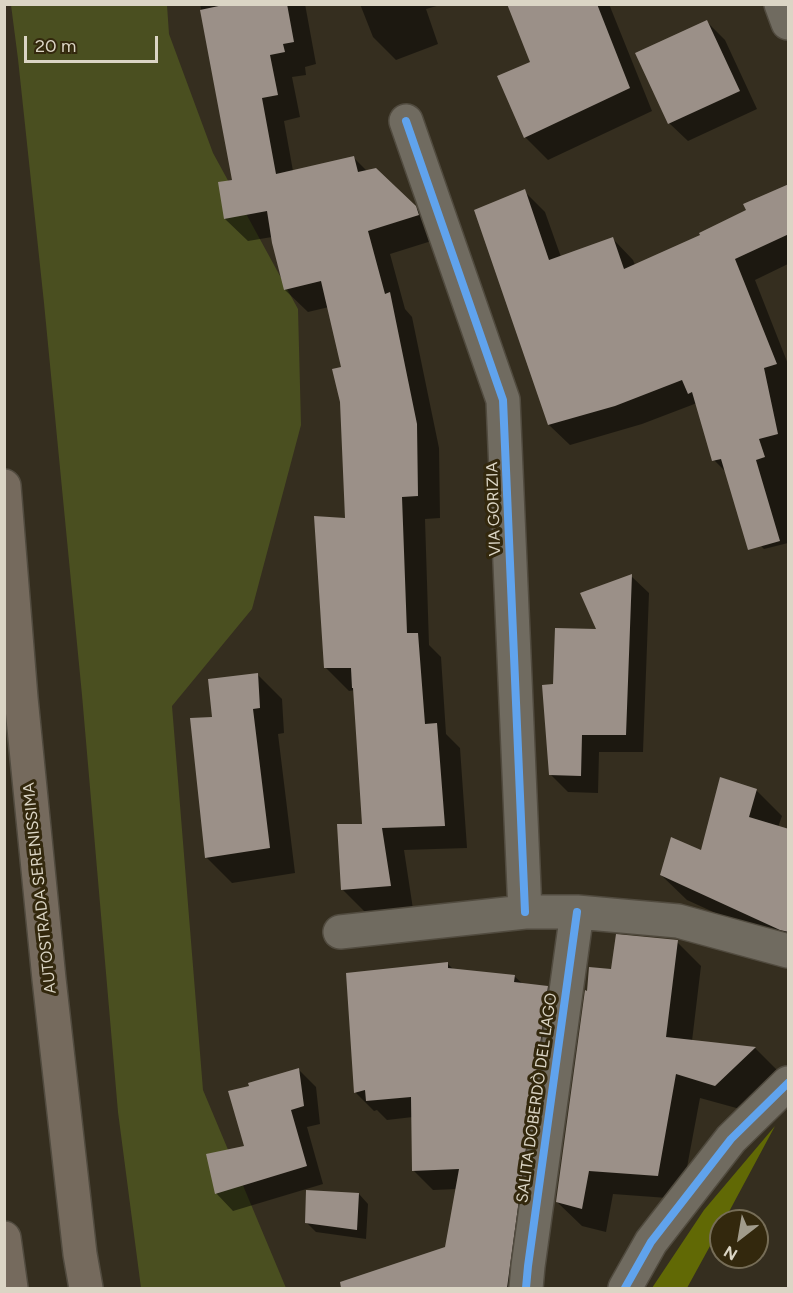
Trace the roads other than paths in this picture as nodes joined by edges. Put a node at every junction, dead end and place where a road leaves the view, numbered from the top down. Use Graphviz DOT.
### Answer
graph roads {
  1 [pos="781,4"];
  2 [pos="789,22"];
  3 [pos="406,121"];
  4 [pos="4,486"];
  5 [pos="525,912"];
  6 [pos="577,912"];
  7 [pos="340,932"];
  8 [pos="789,951"];
  9 [pos="789,1083"];
  10 [pos="4,1238"];
  11 [pos="11,1288"];
  12 [pos="86,1288"];
  13 [pos="526,1288"];
  14 [pos="625,1288"];
  1 -- 2 [label="street"];
  3 -- 5 [label="street, VIA GORIZIA"];
  4 -- 12 [label="highway, AUTOSTRADA SERENISSIMA"];
  5 -- 6 [label="street"];
  5 -- 7 [label="street"];
  6 -- 8 [label="street"];
  6 -- 13 [label="street, SALITA DOBERDÒ DEL LAGO"];
  9 -- 14 [label="street"];
  10 -- 11 [label="highway"];
}
